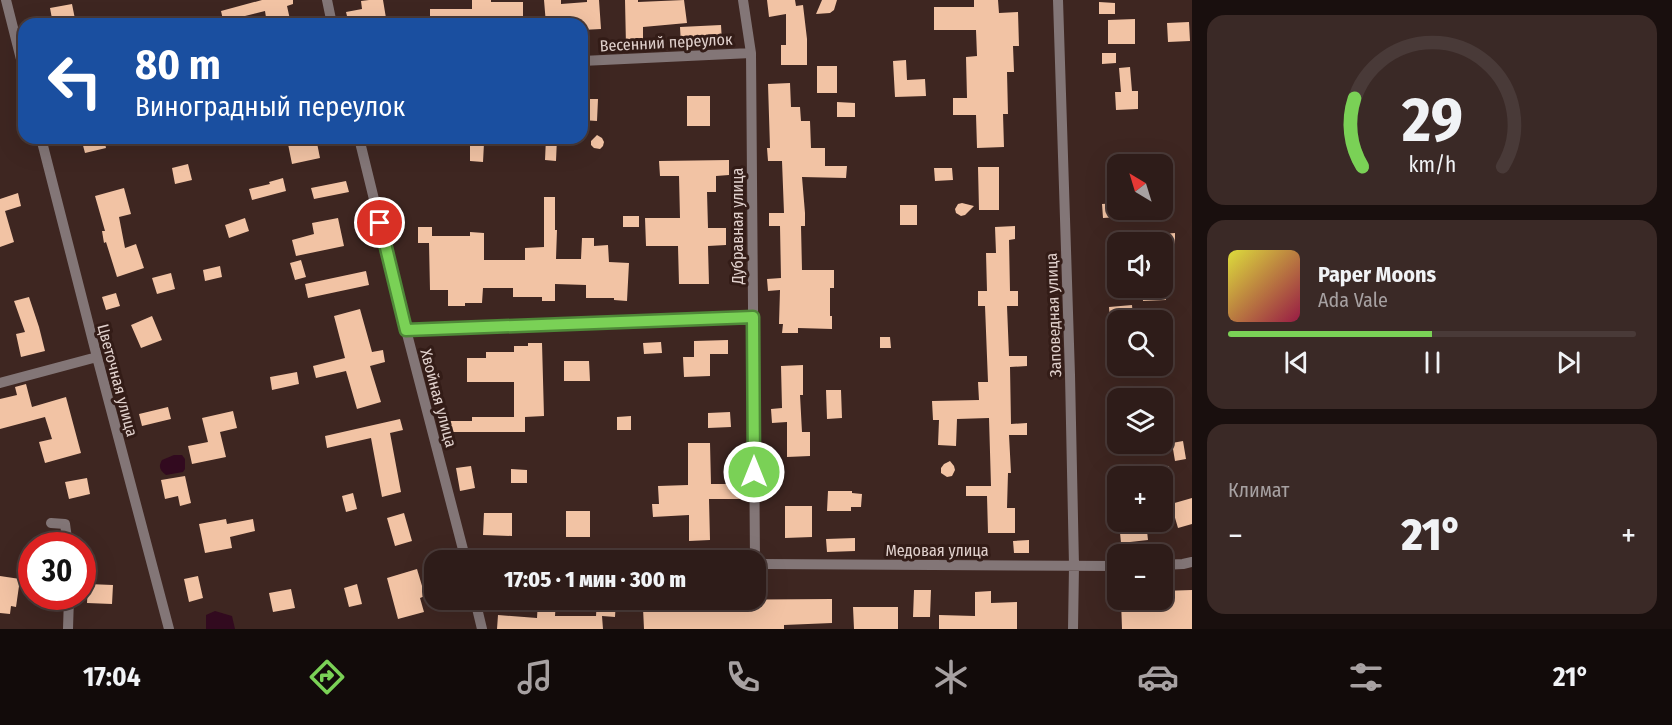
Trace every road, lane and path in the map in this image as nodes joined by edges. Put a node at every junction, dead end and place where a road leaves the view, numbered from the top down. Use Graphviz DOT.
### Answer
graph roads {
  1 [pos="6,0"];
  2 [pos="327,0"];
  3 [pos="743,0"];
  4 [pos="1058,0"];
  5 [pos="331,18"];
  6 [pos="18,47"];
  7 [pos="751,53"];
  8 [pos="588,61"];
  9 [pos="43,144"];
  10 [pos="360,144"];
  11 [pos="753,317"];
  12 [pos="406,330"];
  13 [pos="97,357"];
  14 [pos="0,383"];
  15 [pos="51,523"];
  16 [pos="66,532"];
  17 [pos="463,550"];
  18 [pos="755,550"];
  19 [pos="766,562"];
  20 [pos="1192,562"];
  21 [pos="1173,564"];
  22 [pos="1074,566"];
  23 [pos="1107,566"];
  24 [pos="69,610"];
  25 [pos="477,610"];
  26 [pos="68,629"];
  27 [pos="169,629"];
  28 [pos="482,629"];
  29 [pos="1073,629"];
  1 -- 6 [label="street"];
  2 -- 5 [label="street"];
  3 -- 7 [label="street, Дубравная улица"];
  4 -- 22 [label="street, Заповедная улица"];
  7 -- 8 [label="street, Весенний переулок"];
  7 -- 11 [label="street, Дубравная улица"];
  9 -- 13 [label="street, Цветочная улица"];
  10 -- 12 [label="street, Хвойная улица"];
  11 -- 12 [label="street"];
  11 -- 18 [label="street, Дубравная улица"];
  12 -- 17 [label="street, Хвойная улица"];
  13 -- 14 [label="street"];
  13 -- 27 [label="street, Цветочная улица"];
  15 -- 16 [label="street"];
  19 -- 22 [label="street, Медовая улица"];
  20 -- 21 [label="street"];
  22 -- 23 [label="street, Медовая улица"];
  22 -- 29 [label="street, Заповедная улица"];
  24 -- 26 [label="street"];
  25 -- 28 [label="street"];
}
